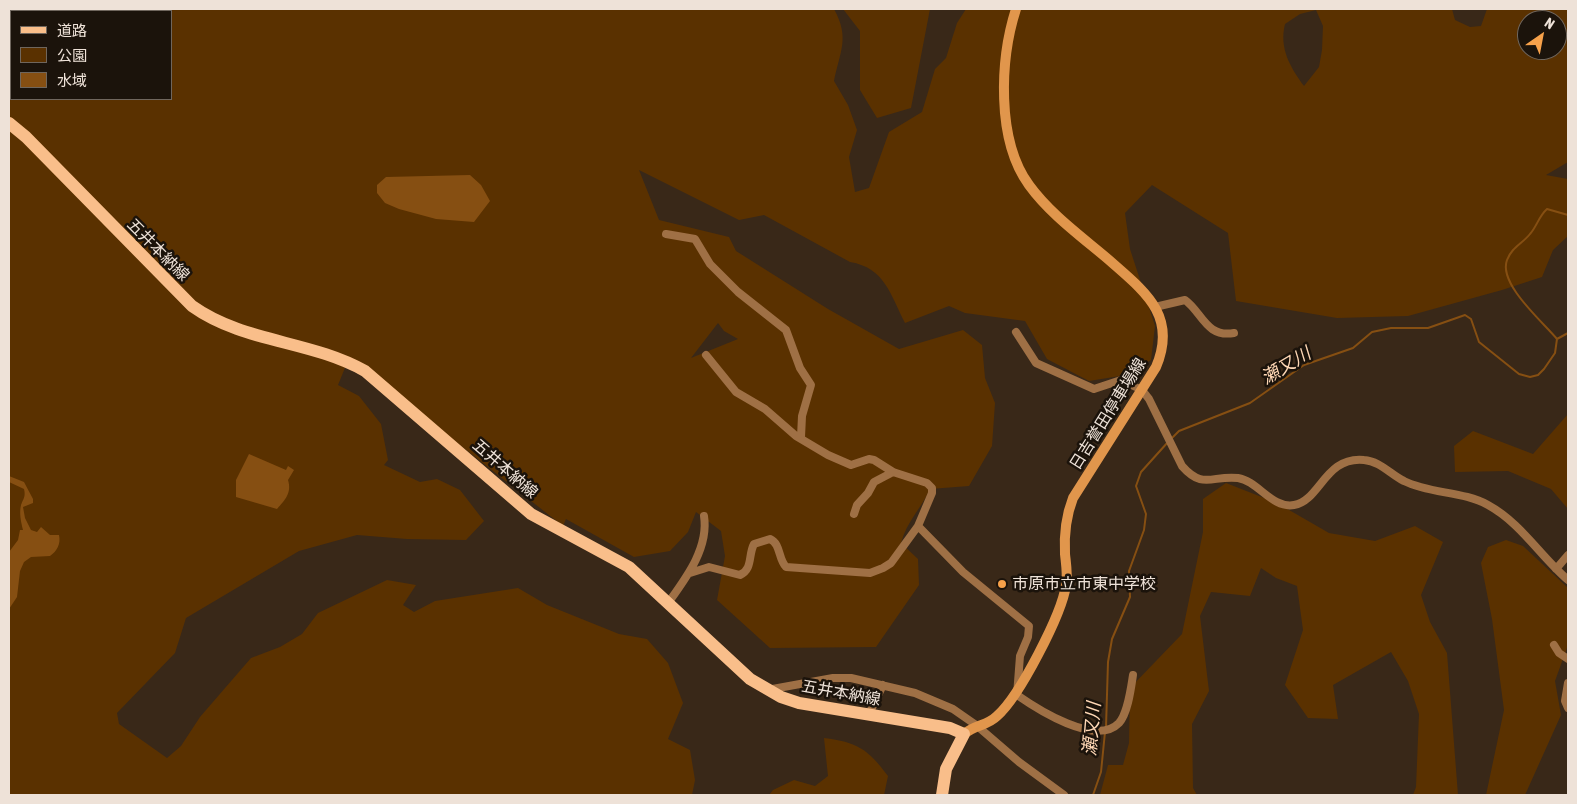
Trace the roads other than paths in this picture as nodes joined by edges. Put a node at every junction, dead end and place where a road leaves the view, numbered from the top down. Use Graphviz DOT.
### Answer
graph roads {
  1 [pos="1016,9"];
  2 [pos="9,123"];
  3 [pos="666,234"];
  4 [pos="1155,307"];
  5 [pos="1016,332"];
  6 [pos="1234,334"];
  7 [pos="706,355"];
  8 [pos="1142,390"];
  9 [pos="801,438"];
  10 [pos="893,472"];
  11 [pos="854,514"];
  12 [pos="704,516"];
  13 [pos="918,526"];
  14 [pos="1568,555"];
  15 [pos="1556,569"];
  16 [pos="690,573"];
  17 [pos="1568,580"];
  18 [pos="668,603"];
  19 [pos="1554,646"];
  20 [pos="1568,659"];
  21 [pos="1133,675"];
  22 [pos="1568,683"];
  23 [pos="883,685"];
  24 [pos="766,690"];
  25 [pos="1017,695"];
  26 [pos="1568,708"];
  27 [pos="869,714"];
  28 [pos="976,725"];
  29 [pos="964,734"];
  30 [pos="942,795"];
  31 [pos="1064,795"];
  1 -- 4 [label="main road, 日吉誉田停車場線"];
  2 -- 18 [label="main road, 五井本納線"];
  3 -- 9 [label="street"];
  4 -- 6 [label="street"];
  4 -- 8 [label="main road, 日吉誉田停車場線"];
  5 -- 8 [label="street"];
  7 -- 9 [label="street"];
  8 -- 15 [label="street"];
  8 -- 25 [label="main road, 日吉誉田停車場線"];
  9 -- 10 [label="street"];
  10 -- 11 [label="street"];
  10 -- 13 [label="street"];
  12 -- 16 [label="street"];
  13 -- 16 [label="street"];
  13 -- 25 [label="street"];
  14 -- 15 [label="street"];
  15 -- 17 [label="street"];
  16 -- 18 [label="street"];
  18 -- 24 [label="main road, 五井本納線"];
  19 -- 20 [label="street"];
  21 -- 25 [label="street"];
  22 -- 26 [label="street"];
  23 -- 24 [label="street"];
  23 -- 27 [label="street"];
  23 -- 28 [label="street"];
  24 -- 27 [label="main road, 五井本納線"];
  25 -- 28 [label="main road, 日吉誉田停車場線"];
  27 -- 29 [label="main road, 五井本納線"];
  28 -- 29 [label="main road, 日吉誉田停車場線"];
  28 -- 31 [label="street"];
  29 -- 30 [label="main road"];
}
